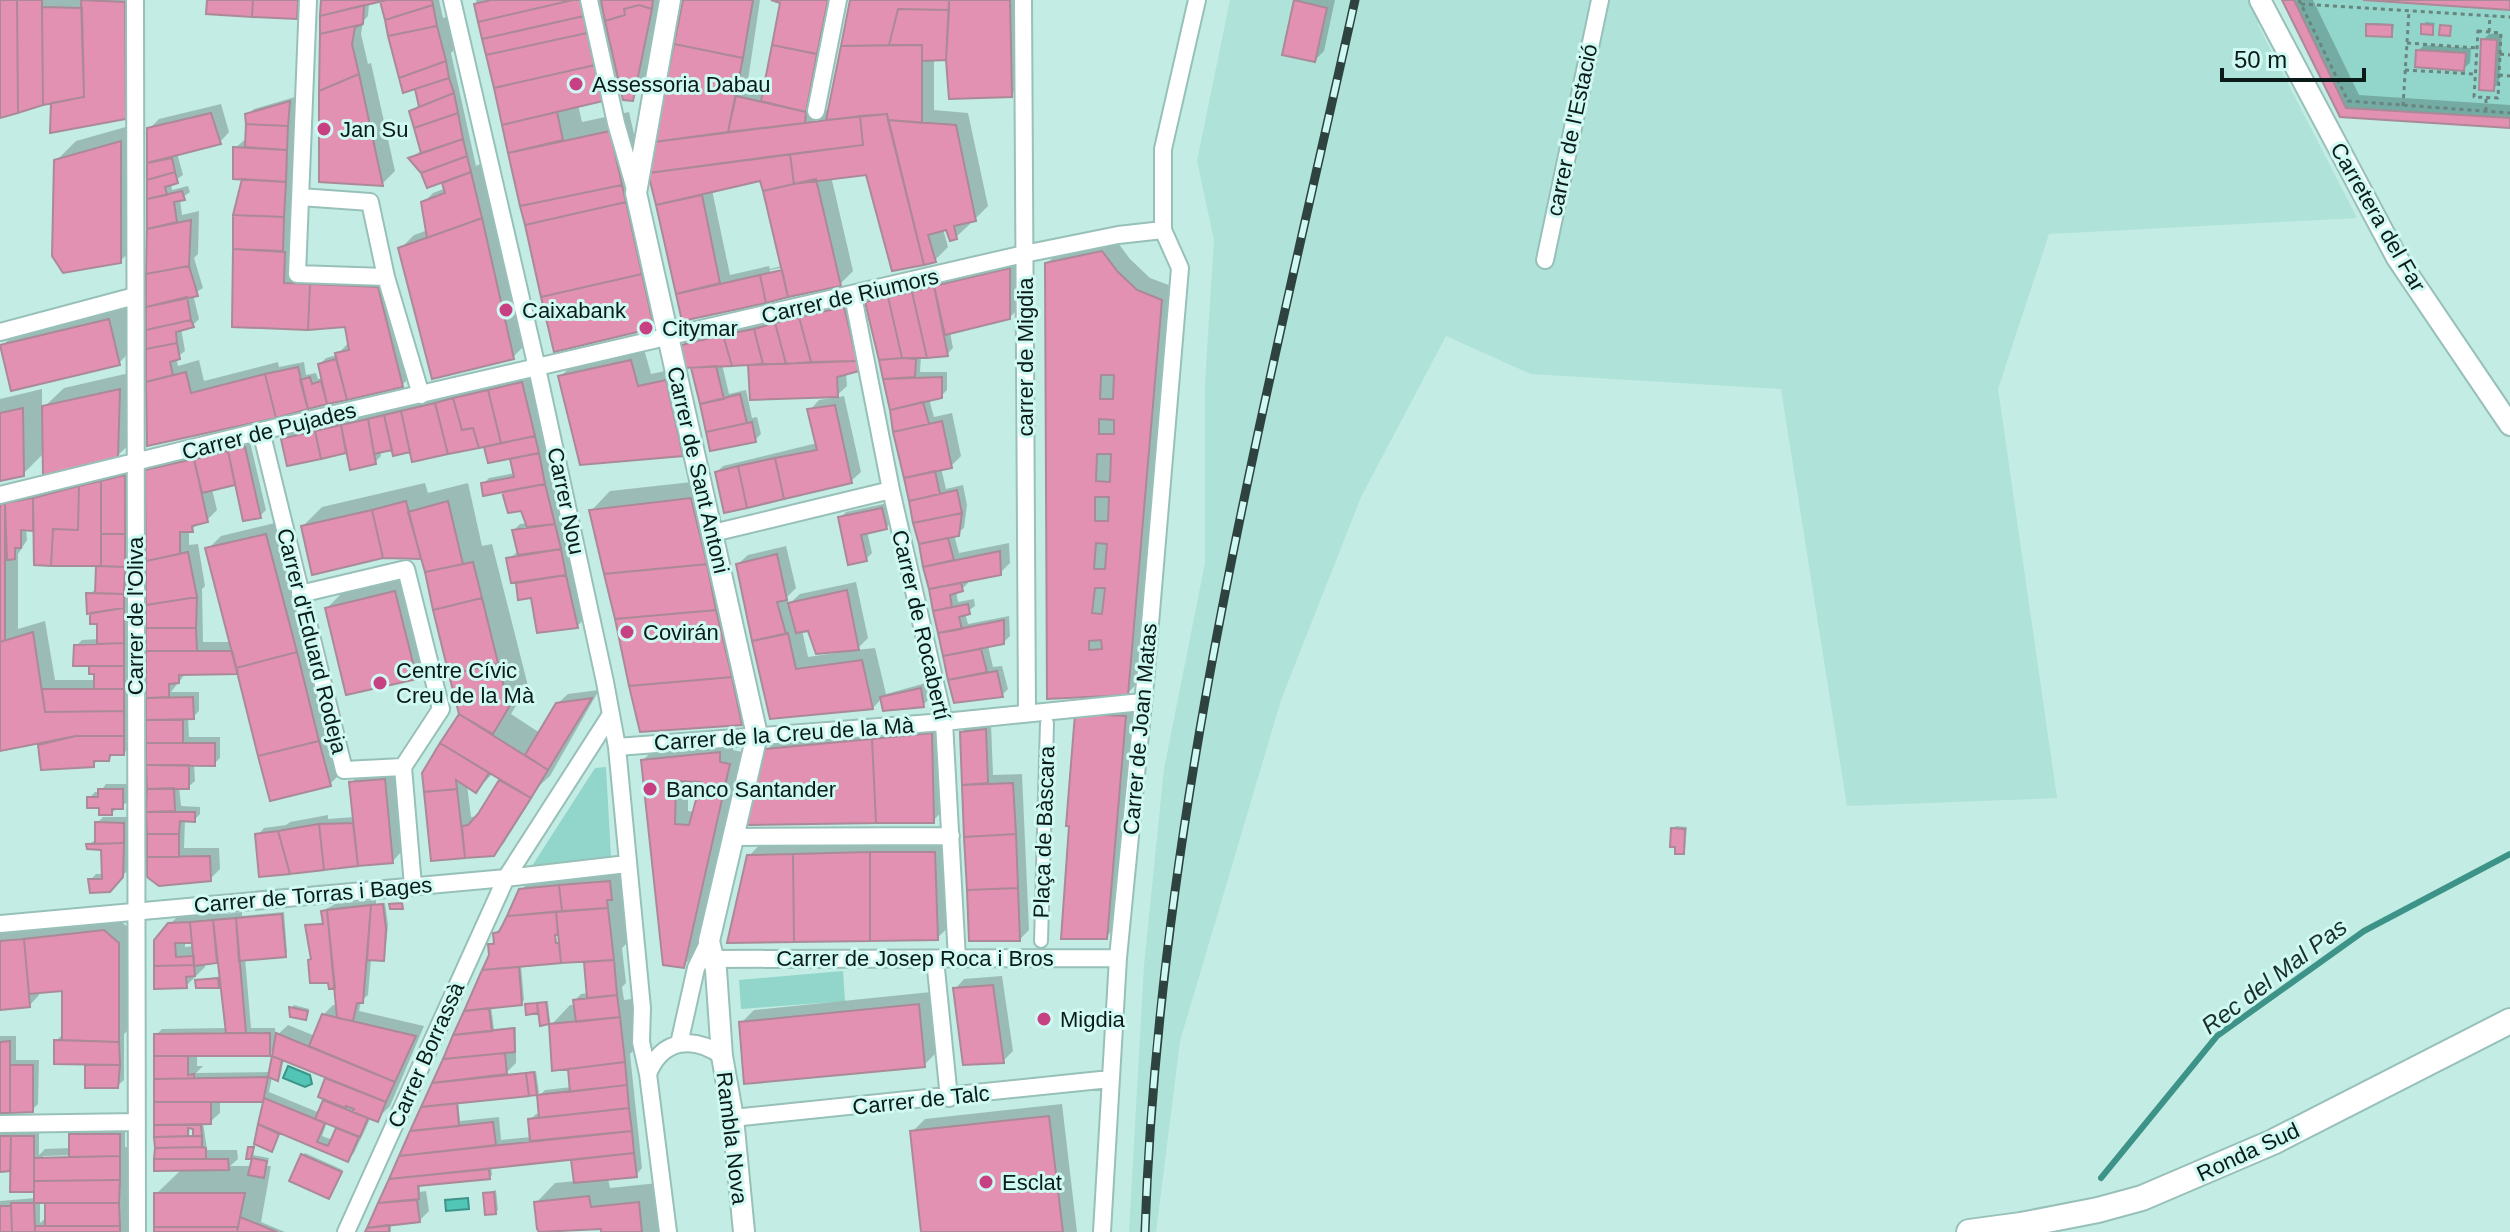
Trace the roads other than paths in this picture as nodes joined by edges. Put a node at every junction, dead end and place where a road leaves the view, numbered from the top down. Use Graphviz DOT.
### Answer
graph roads {
  1 [pos="135,0"];
  2 [pos="308,0"];
  3 [pos="452,0"];
  4 [pos="589,0"];
  5 [pos="670,0"];
  6 [pos="838,0"];
  7 [pos="1023,0"];
  8 [pos="1197,0"];
  9 [pos="1600,0"];
  10 [pos="2260,0"];
  11 [pos="816,111"];
  12 [pos="648,117"];
  13 [pos="616,123"];
  14 [pos="636,193"];
  15 [pos="300,197"];
  16 [pos="1163,230"];
  17 [pos="1024,254"];
  18 [pos="1545,260"];
  19 [pos="386,277"];
  20 [pos="135,296"];
  21 [pos="853,296"];
  22 [pos="0,332"];
  23 [pos="668,338"];
  24 [pos="537,368"];
  25 [pos="421,395"];
  26 [pos="2510,425"];
  27 [pos="261,431"];
  28 [pos="135,464"];
  29 [pos="891,490"];
  30 [pos="0,495"];
  31 [pos="713,533"];
  32 [pos="300,594"];
  33 [pos="1142,702"];
  34 [pos="1027,713"];
  35 [pos="610,716"];
  36 [pos="944,722"];
  37 [pos="1047,723"];
  38 [pos="757,735"];
  39 [pos="617,747"];
  40 [pos="403,767"];
  41 [pos="951,836"];
  42 [pos="733,837"];
  43 [pos="627,864"];
  44 [pos="506,878"];
  45 [pos="413,886"];
  46 [pos="136,910"];
  47 [pos="0,924"];
  48 [pos="1041,941"];
  49 [pos="710,950"];
  50 [pos="1118,958"];
  51 [pos="935,959"];
  52 [pos="957,959"];
  53 [pos="642,1008"];
  54 [pos="2510,1021"];
  55 [pos="672,1046"];
  56 [pos="722,1056"];
  57 [pos="648,1074"];
  58 [pos="1110,1079"];
  59 [pos="949,1098"];
  60 [pos="733,1118"];
  61 [pos="137,1122"];
  62 [pos="0,1124"];
  63 [pos="137,1232"];
  64 [pos="346,1232"];
  65 [pos="668,1232"];
  66 [pos="744,1232"];
  67 [pos="1102,1232"];
  68 [pos="1969,1232"];
  1 -- 20 [label="street, Carrer de l'Oliva"];
  2 -- 15 [label="street"];
  3 -- 24 [label="street, Carrer Nou"];
  4 -- 13 [label="street, Carrer de Sant Antoni"];
  5 -- 12 [label="street"];
  6 -- 11 [label="street"];
  7 -- 17 [label="street, carrer de Migdia"];
  8 -- 16 [label="street"];
  9 -- 18 [label="street, carrer de l'Estació"];
  10 -- 26 [label="street, Carretera del Far"];
  12 -- 13 [label="street"];
  12 -- 14 [label="street"];
  13 -- 14 [label="street, Carrer de Sant Antoni"];
  14 -- 23 [label="street, Carrer de Sant Antoni"];
  15 -- 19 [label="street"];
  15 -- 19 [label="street"];
  16 -- 17 [label="street, Carrer de Riumors"];
  16 -- 33 [label="street, Carrer de Joan Matas"];
  17 -- 21 [label="street, Carrer de Riumors"];
  17 -- 34 [label="street, carrer de Migdia"];
  19 -- 25 [label="street"];
  20 -- 22 [label="street"];
  20 -- 28 [label="street, Carrer de l'Oliva"];
  21 -- 23 [label="street, Carrer de Riumors"];
  21 -- 29 [label="street, Carrer de Rocabertí"];
  23 -- 24 [label="street, Carrer de Riumors"];
  23 -- 31 [label="street, Carrer de Sant Antoni"];
  24 -- 25 [label="street, Carrer de Pujades"];
  24 -- 35 [label="street, Carrer Nou"];
  25 -- 27 [label="street, Carrer de Pujades"];
  27 -- 28 [label="street, Carrer de Pujades"];
  27 -- 32 [label="street, Carrer d'Eduard Rodeja"];
  28 -- 30 [label="street, Carrer de Pujades"];
  28 -- 46 [label="street, Carrer de l'Oliva"];
  29 -- 31 [label="street"];
  29 -- 36 [label="street, Carrer de Rocabertí"];
  31 -- 38 [label="street, Carrer de Sant Antoni"];
  32 -- 40 [label="street, Carrer d'Eduard Rodeja"];
  32 -- 40 [label="street"];
  33 -- 34 [label="street, Carrer de la Creu de la Mà"];
  33 -- 50 [label="street, Carrer de Joan Matas"];
  34 -- 36 [label="street, Carrer de la Creu de la Mà"];
  35 -- 39 [label="street, Carrer Nou"];
  35 -- 44 [label="street, Carrer Borrassà"];
  36 -- 38 [label="street, Carrer de la Creu de la Mà"];
  36 -- 41 [label="street, Carrer de Rocabertí"];
  37 -- 48 [label="street, Plaça de Bàscara"];
  38 -- 39 [label="street, Carrer de la Creu de la Mà"];
  38 -- 42 [label="street, Carrer de Sant Antoni"];
  39 -- 43 [label="street, Carrer Nou"];
  40 -- 45 [label="street"];
  41 -- 42 [label="street"];
  41 -- 52 [label="street, Carrer de Rocabertí"];
  42 -- 49 [label="street, Carrer de Sant Antoni"];
  43 -- 44 [label="street, Carrer de Torras i Bages"];
  43 -- 53 [label="street, Carrer Nou"];
  44 -- 45 [label="street, Carrer de Torras i Bages"];
  44 -- 64 [label="street, Carrer Borrassà"];
  45 -- 46 [label="street, Carrer de Torras i Bages"];
  46 -- 47 [label="street, Carrer de Torras i Bages"];
  46 -- 61 [label="street, Carrer de l'Oliva"];
  49 -- 51 [label="street, Carrer de Josep Roca i Bros"];
  49 -- 55 [label="street, Carrer de Sant Antoni"];
  49 -- 56 [label="street, Carrer de Sant Antoni"];
  50 -- 52 [label="street, Carrer de Josep Roca i Bros"];
  50 -- 58 [label="street, Carrer de Joan Matas"];
  51 -- 52 [label="street, Carrer de Josep Roca i Bros"];
  51 -- 59 [label="street"];
  53 -- 55 [label="street, Carrer Nou"];
  53 -- 57 [label="street, Carrer Nou"];
  54 -- 68 [label="main road, Ronda Sud"];
  55 -- 56 [label="street, Rambla Nova"];
  55 -- 57 [label="street"];
  56 -- 60 [label="street, Rambla Nova"];
  57 -- 65 [label="street"];
  58 -- 59 [label="street, Carrer de Talc"];
  58 -- 67 [label="street, Carrer de Joan Matas"];
  59 -- 60 [label="street, Carrer de Talc"];
  60 -- 66 [label="street, Rambla Nova"];
  61 -- 62 [label="street"];
  61 -- 63 [label="street, Carrer de l'Oliva"];
}
